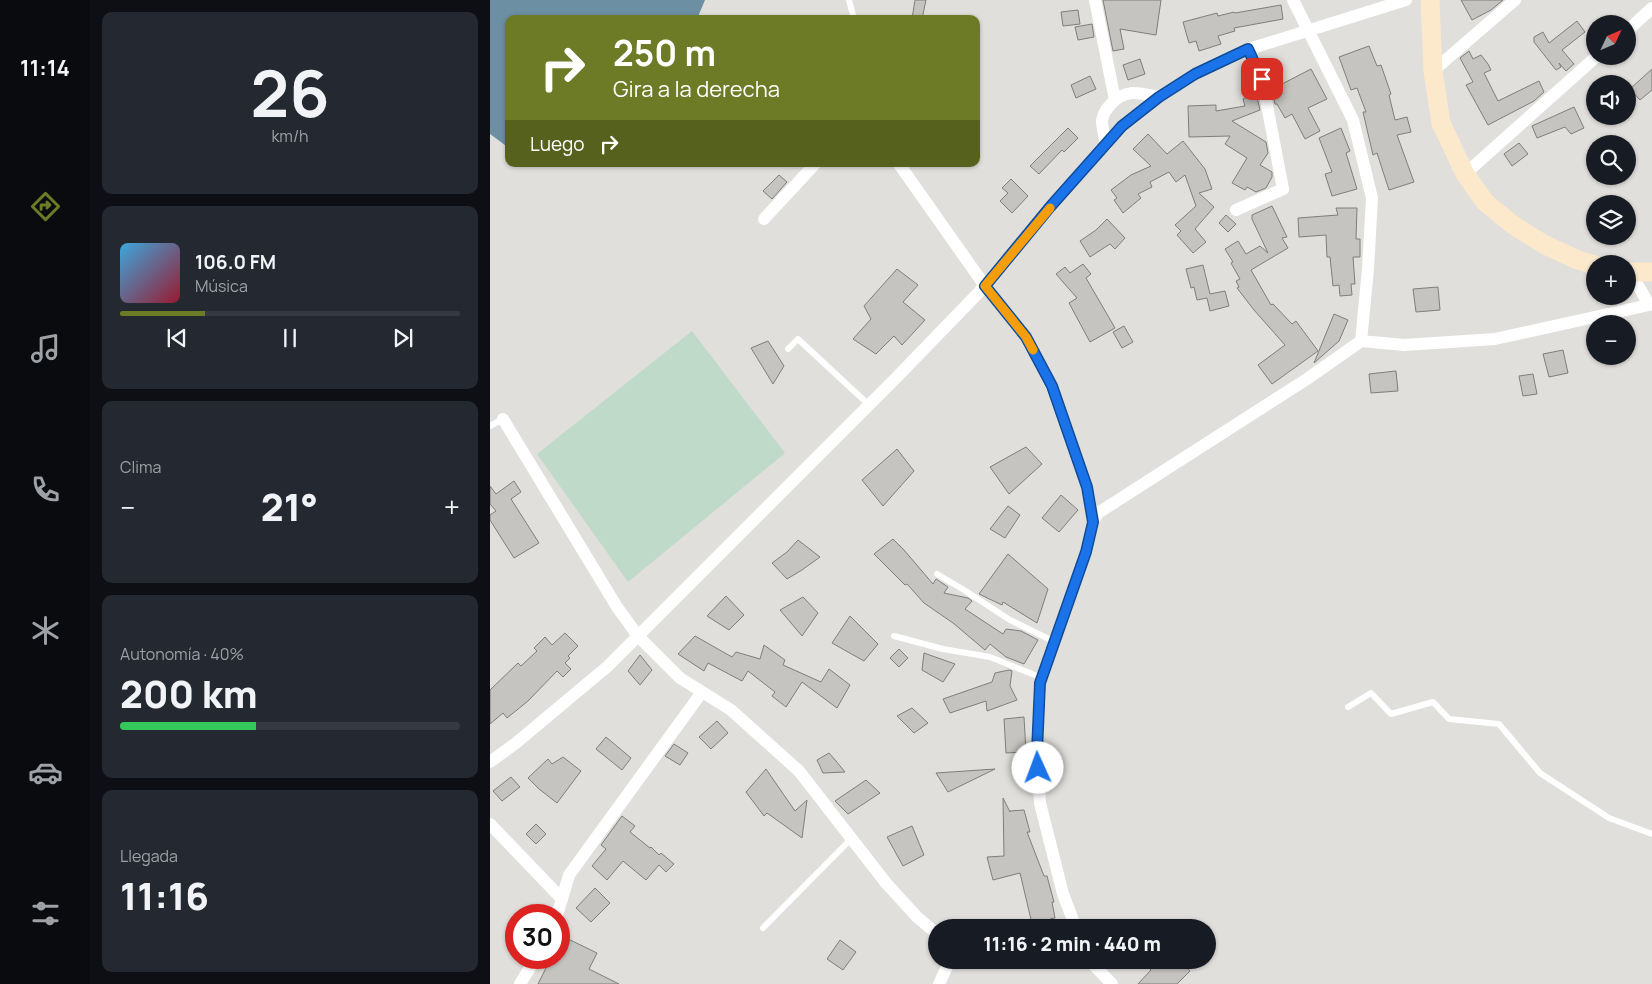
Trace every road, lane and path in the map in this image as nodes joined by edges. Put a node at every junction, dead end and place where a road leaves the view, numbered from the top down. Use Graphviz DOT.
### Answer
graph roads {
  1 [pos="849,0"];
  2 [pos="1095,0"];
  3 [pos="1293,0"];
  4 [pos="1406,0"];
  5 [pos="1430,0"];
  6 [pos="1515,0"];
  7 [pos="1652,8"];
  8 [pos="853,15"];
  9 [pos="1636,23"];
  10 [pos="1309,31"];
  11 [pos="1248,49"];
  12 [pos="1587,65"];
  13 [pos="1433,71"];
  14 [pos="1159,97"];
  15 [pos="1115,100"];
  16 [pos="1106,144"];
  17 [pos="812,167"];
  18 [pos="901,167"];
  19 [pos="1464,174"];
  20 [pos="1236,210"];
  21 [pos="764,219"];
  22 [pos="1586,262"];
  23 [pos="1652,272"];
  24 [pos="1636,273"];
  25 [pos="1636,284"];
  26 [pos="985,286"];
  27 [pos="1650,304"];
  28 [pos="1361,341"];
  29 [pos="788,349"];
  30 [pos="868,404"];
  31 [pos="503,420"];
  32 [pos="490,426"];
  33 [pos="1093,522"];
  34 [pos="937,574"];
  35 [pos="638,636"];
  36 [pos="894,636"];
  37 [pos="1055,642"];
  38 [pos="1042,678"];
  39 [pos="702,692"];
  40 [pos="1348,708"];
  41 [pos="490,762"];
  42 [pos="490,824"];
  43 [pos="1652,834"];
  44 [pos="851,839"];
  45 [pos="562,899"];
  46 [pos="560,904"];
  47 [pos="1072,919"];
  48 [pos="928,926"];
  49 [pos="763,928"];
  50 [pos="529,969"];
  51 [pos="946,969"];
  52 [pos="1098,969"];
  53 [pos="520,984"];
  54 [pos="939,984"];
  55 [pos="1112,984"];
  1 -- 8 [label="lane"];
  2 -- 15 [label="street"];
  3 -- 10 [label="street"];
  4 -- 10 [label="street"];
  5 -- 13 [label="main road"];
  6 -- 13 [label="street"];
  7 -- 9 [label="street"];
  10 -- 11 [label="street"];
  10 -- 28 [label="street"];
  11 -- 14 [label="street"];
  11 -- 20 [label="street"];
  12 -- 19 [label="street"];
  13 -- 19 [label="main road"];
  14 -- 15 [label="street"];
  14 -- 16 [label="street"];
  15 -- 16 [label="street"];
  16 -- 26 [label="street"];
  17 -- 21 [label="street"];
  18 -- 26 [label="street"];
  19 -- 22 [label="main road"];
  23 -- 24 [label="main road"];
  25 -- 27 [label="street"];
  26 -- 30 [label="street"];
  26 -- 33 [label="street"];
  27 -- 28 [label="street"];
  28 -- 33 [label="street"];
  29 -- 30 [label="lane"];
  30 -- 35 [label="street"];
  31 -- 32 [label="lane"];
  31 -- 35 [label="street"];
  33 -- 37 [label="street"];
  34 -- 37 [label="lane"];
  35 -- 39 [label="street"];
  35 -- 41 [label="street"];
  36 -- 38 [label="lane"];
  37 -- 38 [label="street"];
  38 -- 47 [label="street"];
  39 -- 44 [label="street"];
  39 -- 45 [label="street"];
  40 -- 43 [label="lane"];
  42 -- 45 [label="street"];
  44 -- 48 [label="street"];
  44 -- 49 [label="lane"];
  45 -- 46 [label="street"];
  50 -- 53 [label="street"];
  51 -- 54 [label="street"];
  52 -- 55 [label="street"];
}
